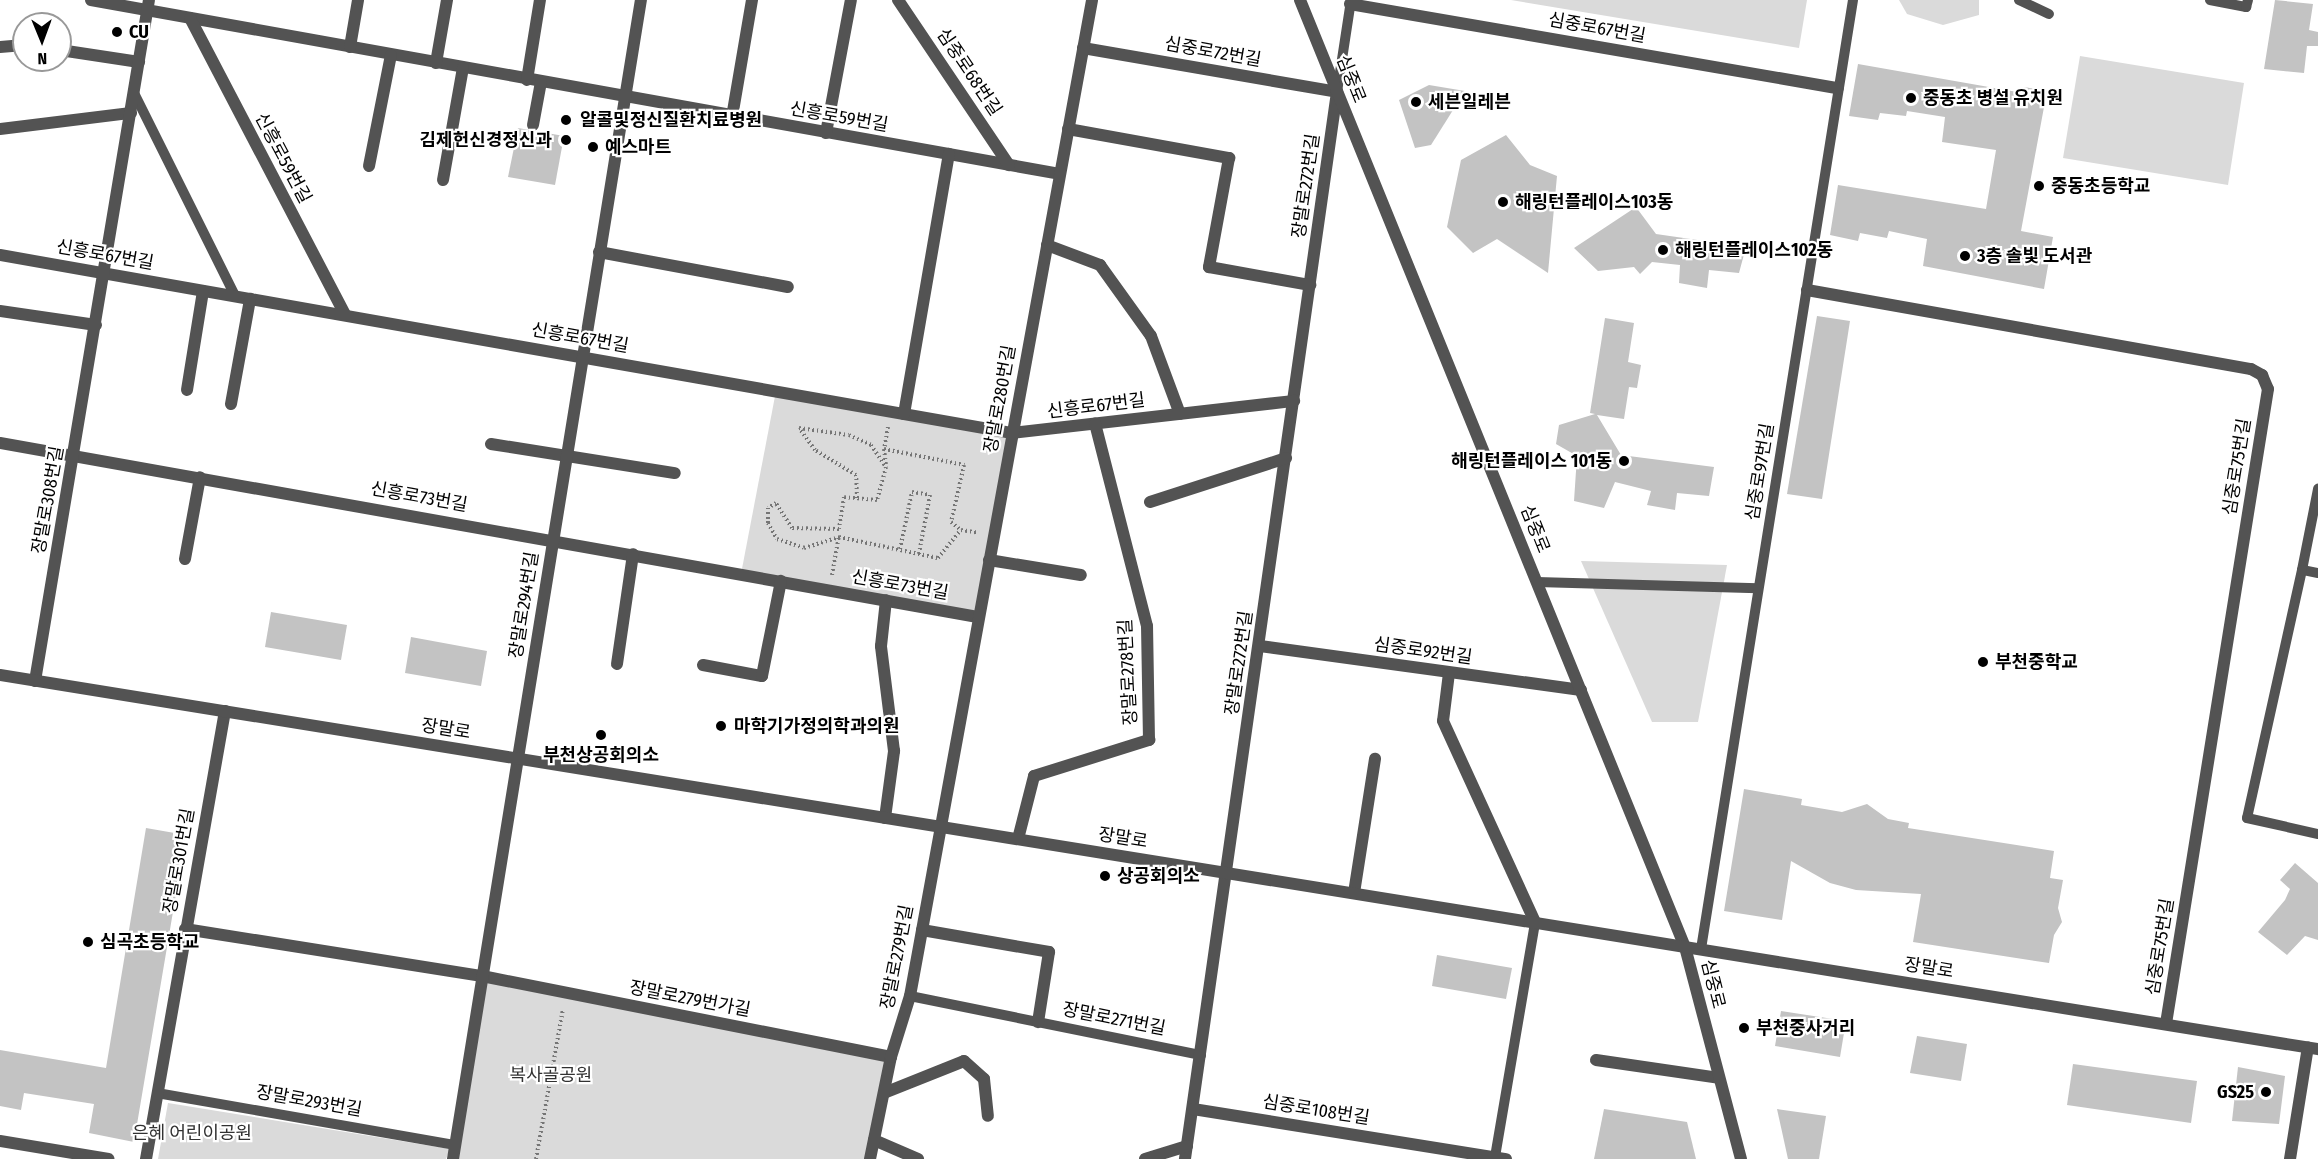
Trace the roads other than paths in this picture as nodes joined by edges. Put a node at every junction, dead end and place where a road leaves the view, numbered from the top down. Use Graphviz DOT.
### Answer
graph roads {
  1 [pos="92,0"];
  2 [pos="358,0"];
  3 [pos="447,0"];
  4 [pos="540,0"];
  5 [pos="641,0"];
  6 [pos="752,0"];
  7 [pos="851,0"];
  8 [pos="898,0"];
  9 [pos="1092,0"];
  10 [pos="1300,0"];
  11 [pos="1852,0"];
  12 [pos="2019,0"];
  13 [pos="2210,0"];
  14 [pos="2248,0"];
  15 [pos="1351,2"];
  16 [pos="148,5"];
  17 [pos="2049,14"];
  18 [pos="190,18"];
  19 [pos="351,47"];
  20 [pos="1083,48"];
  21 [pos="72,52"];
  22 [pos="391,55"];
  23 [pos="139,62"];
  24 [pos="436,63"];
  25 [pos="463,68"];
  26 [pos="527,80"];
  27 [pos="541,82"];
  28 [pos="1838,88"];
  29 [pos="1337,92"];
  30 [pos="134,93"];
  31 [pos="625,97"];
  32 [pos="131,113"];
  33 [pos="732,117"];
  34 [pos="533,125"];
  35 [pos="0,129"];
  36 [pos="1068,129"];
  37 [pos="826,133"];
  38 [pos="949,154"];
  39 [pos="1009,165"];
  40 [pos="369,166"];
  41 [pos="1060,174"];
  42 [pos="443,180"];
  43 [pos="1047,245"];
  44 [pos="600,252"];
  45 [pos="0,255"];
  46 [pos="105,274"];
  47 [pos="1310,285"];
  48 [pos="788,287"];
  49 [pos="1807,290"];
  50 [pos="203,291"];
  51 [pos="235,296"];
  52 [pos="250,299"];
  53 [pos="0,311"];
  54 [pos="345,315"];
  55 [pos="96,325"];
  56 [pos="583,356"];
  57 [pos="187,390"];
  58 [pos="1294,402"];
  59 [pos="231,404"];
  60 [pos="904,414"];
  61 [pos="1180,414"];
  62 [pos="1095,424"];
  63 [pos="1012,433"];
  64 [pos="0,443"];
  65 [pos="491,444"];
  66 [pos="74,454"];
  67 [pos="566,456"];
  68 [pos="1286,458"];
  69 [pos="675,473"];
  70 [pos="200,477"];
  71 [pos="2318,489"];
  72 [pos="1150,501"];
  73 [pos="2316,511"];
  74 [pos="553,539"];
  75 [pos="633,554"];
  76 [pos="185,559"];
  77 [pos="989,560"];
  78 [pos="2302,570"];
  79 [pos="2318,573"];
  80 [pos="1081,575"];
  81 [pos="781,581"];
  82 [pos="1537,582"];
  83 [pos="1758,588"];
  84 [pos="886,600"];
  85 [pos="978,618"];
  86 [pos="1260,646"];
  87 [pos="617,664"];
  88 [pos="703,665"];
  89 [pos="1449,673"];
  90 [pos="0,675"];
  91 [pos="35,681"];
  92 [pos="1581,690"];
  93 [pos="225,711"];
  94 [pos="517,758"];
  95 [pos="1375,759"];
  96 [pos="885,818"];
  97 [pos="940,826"];
  98 [pos="2318,834"];
  99 [pos="1018,839"];
  100 [pos="1229,873"];
  101 [pos="1354,893"];
  102 [pos="1534,922"];
  103 [pos="185,929"];
  104 [pos="922,930"];
  105 [pos="1685,947"];
  106 [pos="1701,949"];
  107 [pos="482,976"];
  108 [pos="910,996"];
  109 [pos="1038,1022"];
  110 [pos="2166,1024"];
  111 [pos="2313,1048"];
  112 [pos="1201,1055"];
  113 [pos="891,1057"];
  114 [pos="1596,1060"];
  115 [pos="1719,1078"];
  116 [pos="157,1093"];
  117 [pos="884,1094"];
  118 [pos="1193,1109"];
  119 [pos="988,1116"];
  120 [pos="874,1140"];
  121 [pos="0,1141"];
  122 [pos="455,1145"];
  123 [pos="1186,1153"];
  124 [pos="1433,1153"];
  125 [pos="1501,1158"];
  126 [pos="109,1159"];
  127 [pos="146,1159"];
  128 [pos="453,1159"];
  129 [pos="870,1159"];
  130 [pos="918,1159"];
  131 [pos="1145,1159"];
  132 [pos="1741,1159"];
  133 [pos="2290,1159"];
  1 -- 16 [label="street, 신흥로59번길"];
  2 -- 19 [label="street"];
  3 -- 24 [label="street"];
  4 -- 26 [label="street"];
  5 -- 31 [label="street, 장말로294번길"];
  6 -- 33 [label="street"];
  7 -- 37 [label="street"];
  8 -- 39 [label="street, 심중로68번길"];
  9 -- 20 [label="street, 장말로280번길"];
  10 -- 29 [label="street, 심중로"];
  11 -- 28 [label="lane, 심중로97번길"];
  12 -- 17 [label="lane"];
  13 -- 14 [label="lane"];
  15 -- 28 [label="street, 심중로67번길"];
  15 -- 29 [label="lane"];
  16 -- 18 [label="street, 신흥로59번길"];
  16 -- 23 [label="street, 장말로308번길"];
  18 -- 19 [label="street, 신흥로59번길"];
  18 -- 54 [label="street, 신흥로59번길"];
  19 -- 22 [label="street, 신흥로59번길"];
  20 -- 29 [label="street, 심중로72번길"];
  20 -- 36 [label="street, 장말로280번길"];
  21 -- 23 [label="street"];
  22 -- 24 [label="street, 신흥로59번길"];
  22 -- 40 [label="street"];
  23 -- 30 [label="street, 장말로308번길"];
  24 -- 25 [label="street, 신흥로59번길"];
  25 -- 26 [label="street, 신흥로59번길"];
  25 -- 42 [label="street"];
  26 -- 27 [label="street, 신흥로59번길"];
  27 -- 31 [label="street, 신흥로59번길"];
  27 -- 34 [label="street"];
  28 -- 49 [label="lane, 심중로97번길"];
  29 -- 47 [label="street, 장말로272번길"];
  29 -- 82 [label="street, 심중로"];
  30 -- 32 [label="street, 장말로308번길"];
  30 -- 51 [label="lane"];
  31 -- 33 [label="street, 신흥로59번길"];
  31 -- 44 [label="street, 장말로294번길"];
  32 -- 35 [label="street"];
  32 -- 46 [label="street, 장말로308번길"];
  33 -- 37 [label="street, 신흥로59번길"];
  36 -- 41 [label="street, 장말로280번길"];
  36 -- 47 [label="street"];
  37 -- 38 [label="street, 신흥로59번길"];
  38 -- 39 [label="street, 신흥로59번길"];
  38 -- 60 [label="street"];
  39 -- 41 [label="street, 신흥로59번길"];
  41 -- 43 [label="street, 장말로280번길"];
  43 -- 61 [label="street"];
  43 -- 63 [label="street, 장말로280번길"];
  44 -- 48 [label="street"];
  44 -- 56 [label="street, 장말로294번길"];
  45 -- 46 [label="street, 신흥로67번길"];
  46 -- 50 [label="street, 신흥로67번길"];
  46 -- 55 [label="street, 장말로308번길"];
  47 -- 58 [label="street, 장말로272번길"];
  49 -- 83 [label="lane, 심중로97번길"];
  49 -- 110 [label="street, 심중로75번길"];
  50 -- 51 [label="street, 신흥로67번길"];
  50 -- 57 [label="street"];
  51 -- 52 [label="street, 신흥로67번길"];
  52 -- 54 [label="street, 신흥로67번길"];
  52 -- 59 [label="street"];
  53 -- 55 [label="street"];
  54 -- 56 [label="street, 신흥로67번길"];
  55 -- 66 [label="street, 장말로308번길"];
  56 -- 60 [label="street, 신흥로67번길"];
  56 -- 67 [label="street, 장말로294번길"];
  58 -- 61 [label="street, 신흥로67번길"];
  58 -- 68 [label="street, 장말로272번길"];
  60 -- 63 [label="street, 신흥로67번길"];
  61 -- 62 [label="street, 신흥로67번길"];
  62 -- 63 [label="street, 신흥로67번길"];
  62 -- 99 [label="street, 장말로278번길"];
  63 -- 77 [label="street, 장말로280번길"];
  64 -- 66 [label="street, 신흥로73번길"];
  65 -- 67 [label="street"];
  66 -- 70 [label="street, 신흥로73번길"];
  66 -- 91 [label="street, 장말로308번길"];
  67 -- 69 [label="street"];
  67 -- 74 [label="street, 장말로294번길"];
  68 -- 72 [label="street"];
  68 -- 86 [label="street, 장말로272번길"];
  70 -- 74 [label="street, 신흥로73번길"];
  70 -- 76 [label="street"];
  71 -- 73 [label="lane"];
  73 -- 78 [label="lane"];
  74 -- 75 [label="street, 신흥로73번길"];
  74 -- 94 [label="street, 장말로294번길"];
  75 -- 81 [label="street, 신흥로73번길"];
  75 -- 87 [label="street"];
  77 -- 80 [label="street"];
  77 -- 85 [label="street, 장말로280번길"];
  78 -- 79 [label="lane"];
  78 -- 98 [label="lane"];
  81 -- 84 [label="street, 신흥로73번길"];
  81 -- 88 [label="street"];
  82 -- 83 [label="lane"];
  82 -- 92 [label="street, 심중로"];
  83 -- 106 [label="lane, 심중로97번길"];
  84 -- 85 [label="street, 신흥로73번길"];
  84 -- 96 [label="street"];
  85 -- 97 [label="street, 장말로280번길"];
  86 -- 89 [label="street, 심중로92번길"];
  86 -- 100 [label="street, 장말로272번길"];
  89 -- 92 [label="street, 심중로92번길"];
  89 -- 102 [label="street"];
  90 -- 91 [label="street, 장말로"];
  91 -- 93 [label="street, 장말로"];
  92 -- 105 [label="street, 심중로"];
  93 -- 94 [label="street, 장말로"];
  93 -- 103 [label="street, 장말로301번길"];
  94 -- 96 [label="street, 장말로"];
  94 -- 107 [label="street"];
  95 -- 101 [label="street"];
  96 -- 97 [label="street, 장말로"];
  97 -- 99 [label="street, 장말로"];
  97 -- 104 [label="street, 장말로279번길"];
  99 -- 100 [label="street, 장말로"];
  100 -- 101 [label="street, 장말로"];
  100 -- 112 [label="street"];
  101 -- 102 [label="street, 장말로"];
  102 -- 105 [label="street, 장말로"];
  102 -- 125 [label="lane"];
  103 -- 107 [label="street"];
  103 -- 116 [label="street, 장말로301번길"];
  104 -- 108 [label="street, 장말로279번길"];
  104 -- 109 [label="street, 장말로271번길"];
  105 -- 106 [label="street, 장말로"];
  105 -- 115 [label="street, 심중로"];
  106 -- 110 [label="street, 장말로"];
  107 -- 113 [label="street, 장말로279번가길"];
  107 -- 122 [label="street"];
  108 -- 109 [label="lane"];
  108 -- 113 [label="street, 장말로279번길"];
  109 -- 112 [label="lane, 장말로271번길"];
  110 -- 111 [label="street, 장말로"];
  111 -- 133 [label="street"];
  112 -- 118 [label="street"];
  113 -- 117 [label="street, 장말로279번길"];
  114 -- 115 [label="street"];
  115 -- 132 [label="street, 심중로"];
  116 -- 122 [label="lane, 장말로293번길"];
  116 -- 127 [label="street, 장말로301번길"];
  117 -- 119 [label="street"];
  117 -- 120 [label="street, 장말로279번길"];
  118 -- 123 [label="street"];
  118 -- 124 [label="street, 심중로108번길"];
  120 -- 129 [label="street, 장말로279번길"];
  120 -- 130 [label="street"];
  121 -- 126 [label="street"];
  122 -- 128 [label="street"];
  123 -- 131 [label="street"];
  124 -- 125 [label="street, 심중로108번길"];
}
